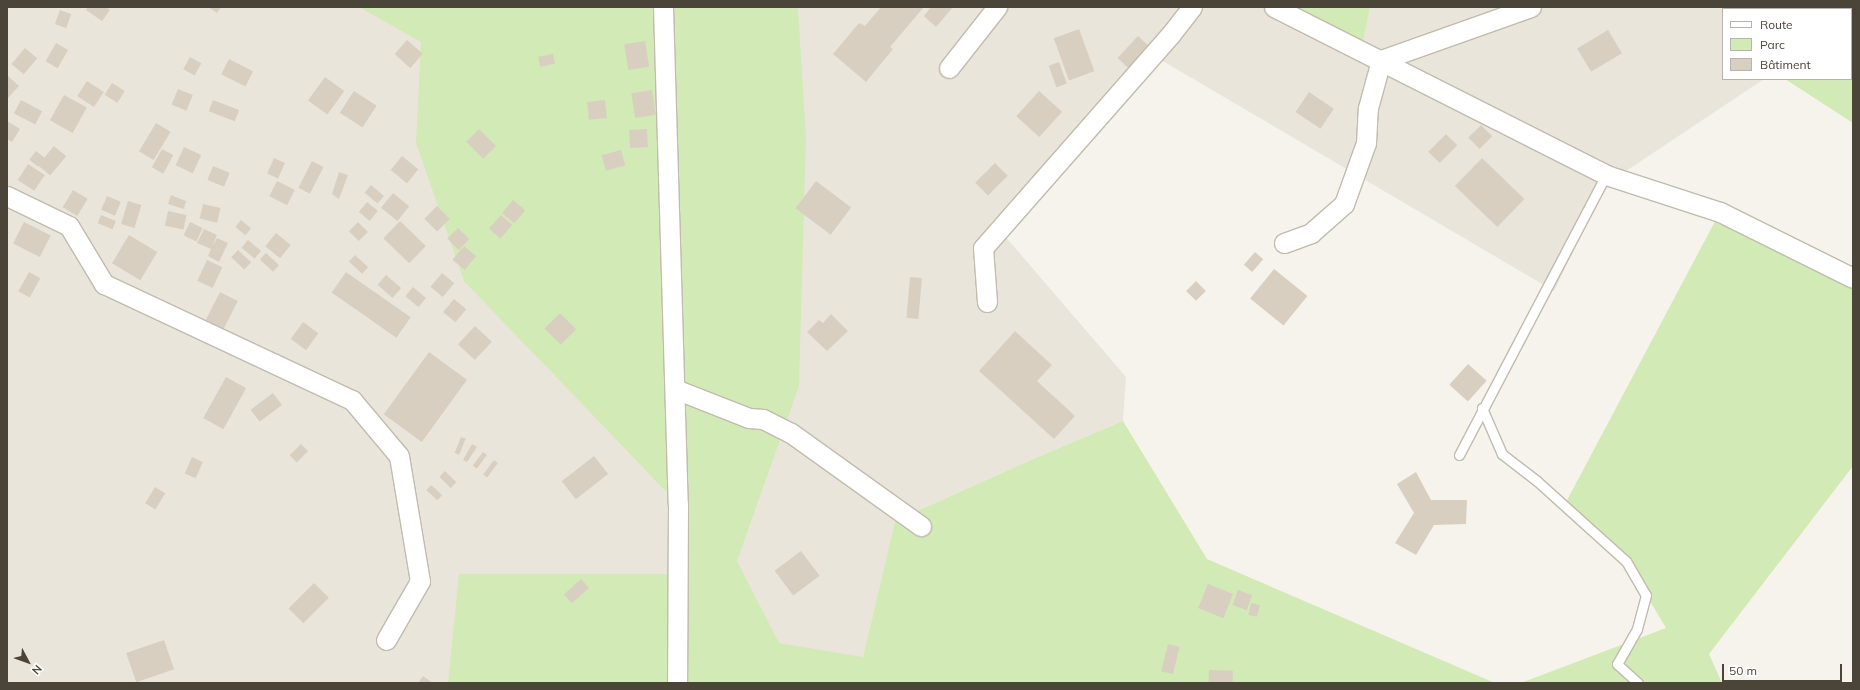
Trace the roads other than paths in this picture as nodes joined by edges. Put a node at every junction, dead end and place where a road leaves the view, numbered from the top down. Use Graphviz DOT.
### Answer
graph roads {
  1 [pos="662,7"];
  2 [pos="997,7"];
  3 [pos="1192,7"];
  4 [pos="1274,7"];
  5 [pos="1531,7"];
  6 [pos="1381,60"];
  7 [pos="949,68"];
  8 [pos="1606,175"];
  9 [pos="7,196"];
  10 [pos="1284,243"];
  11 [pos="1853,278"];
  12 [pos="987,302"];
  13 [pos="675,390"];
  14 [pos="1482,408"];
  15 [pos="1459,455"];
  16 [pos="921,526"];
  17 [pos="386,640"];
  18 [pos="677,683"];
  19 [pos="1638,683"];
  1 -- 13 [label="street"];
  2 -- 7 [label="street"];
  3 -- 12 [label="street"];
  4 -- 6 [label="street"];
  5 -- 6 [label="street"];
  6 -- 8 [label="street"];
  6 -- 10 [label="street"];
  8 -- 11 [label="street"];
  8 -- 14 [label="lane"];
  9 -- 17 [label="street"];
  13 -- 16 [label="street"];
  13 -- 18 [label="street"];
  14 -- 15 [label="lane"];
  14 -- 19 [label="lane"];
}
